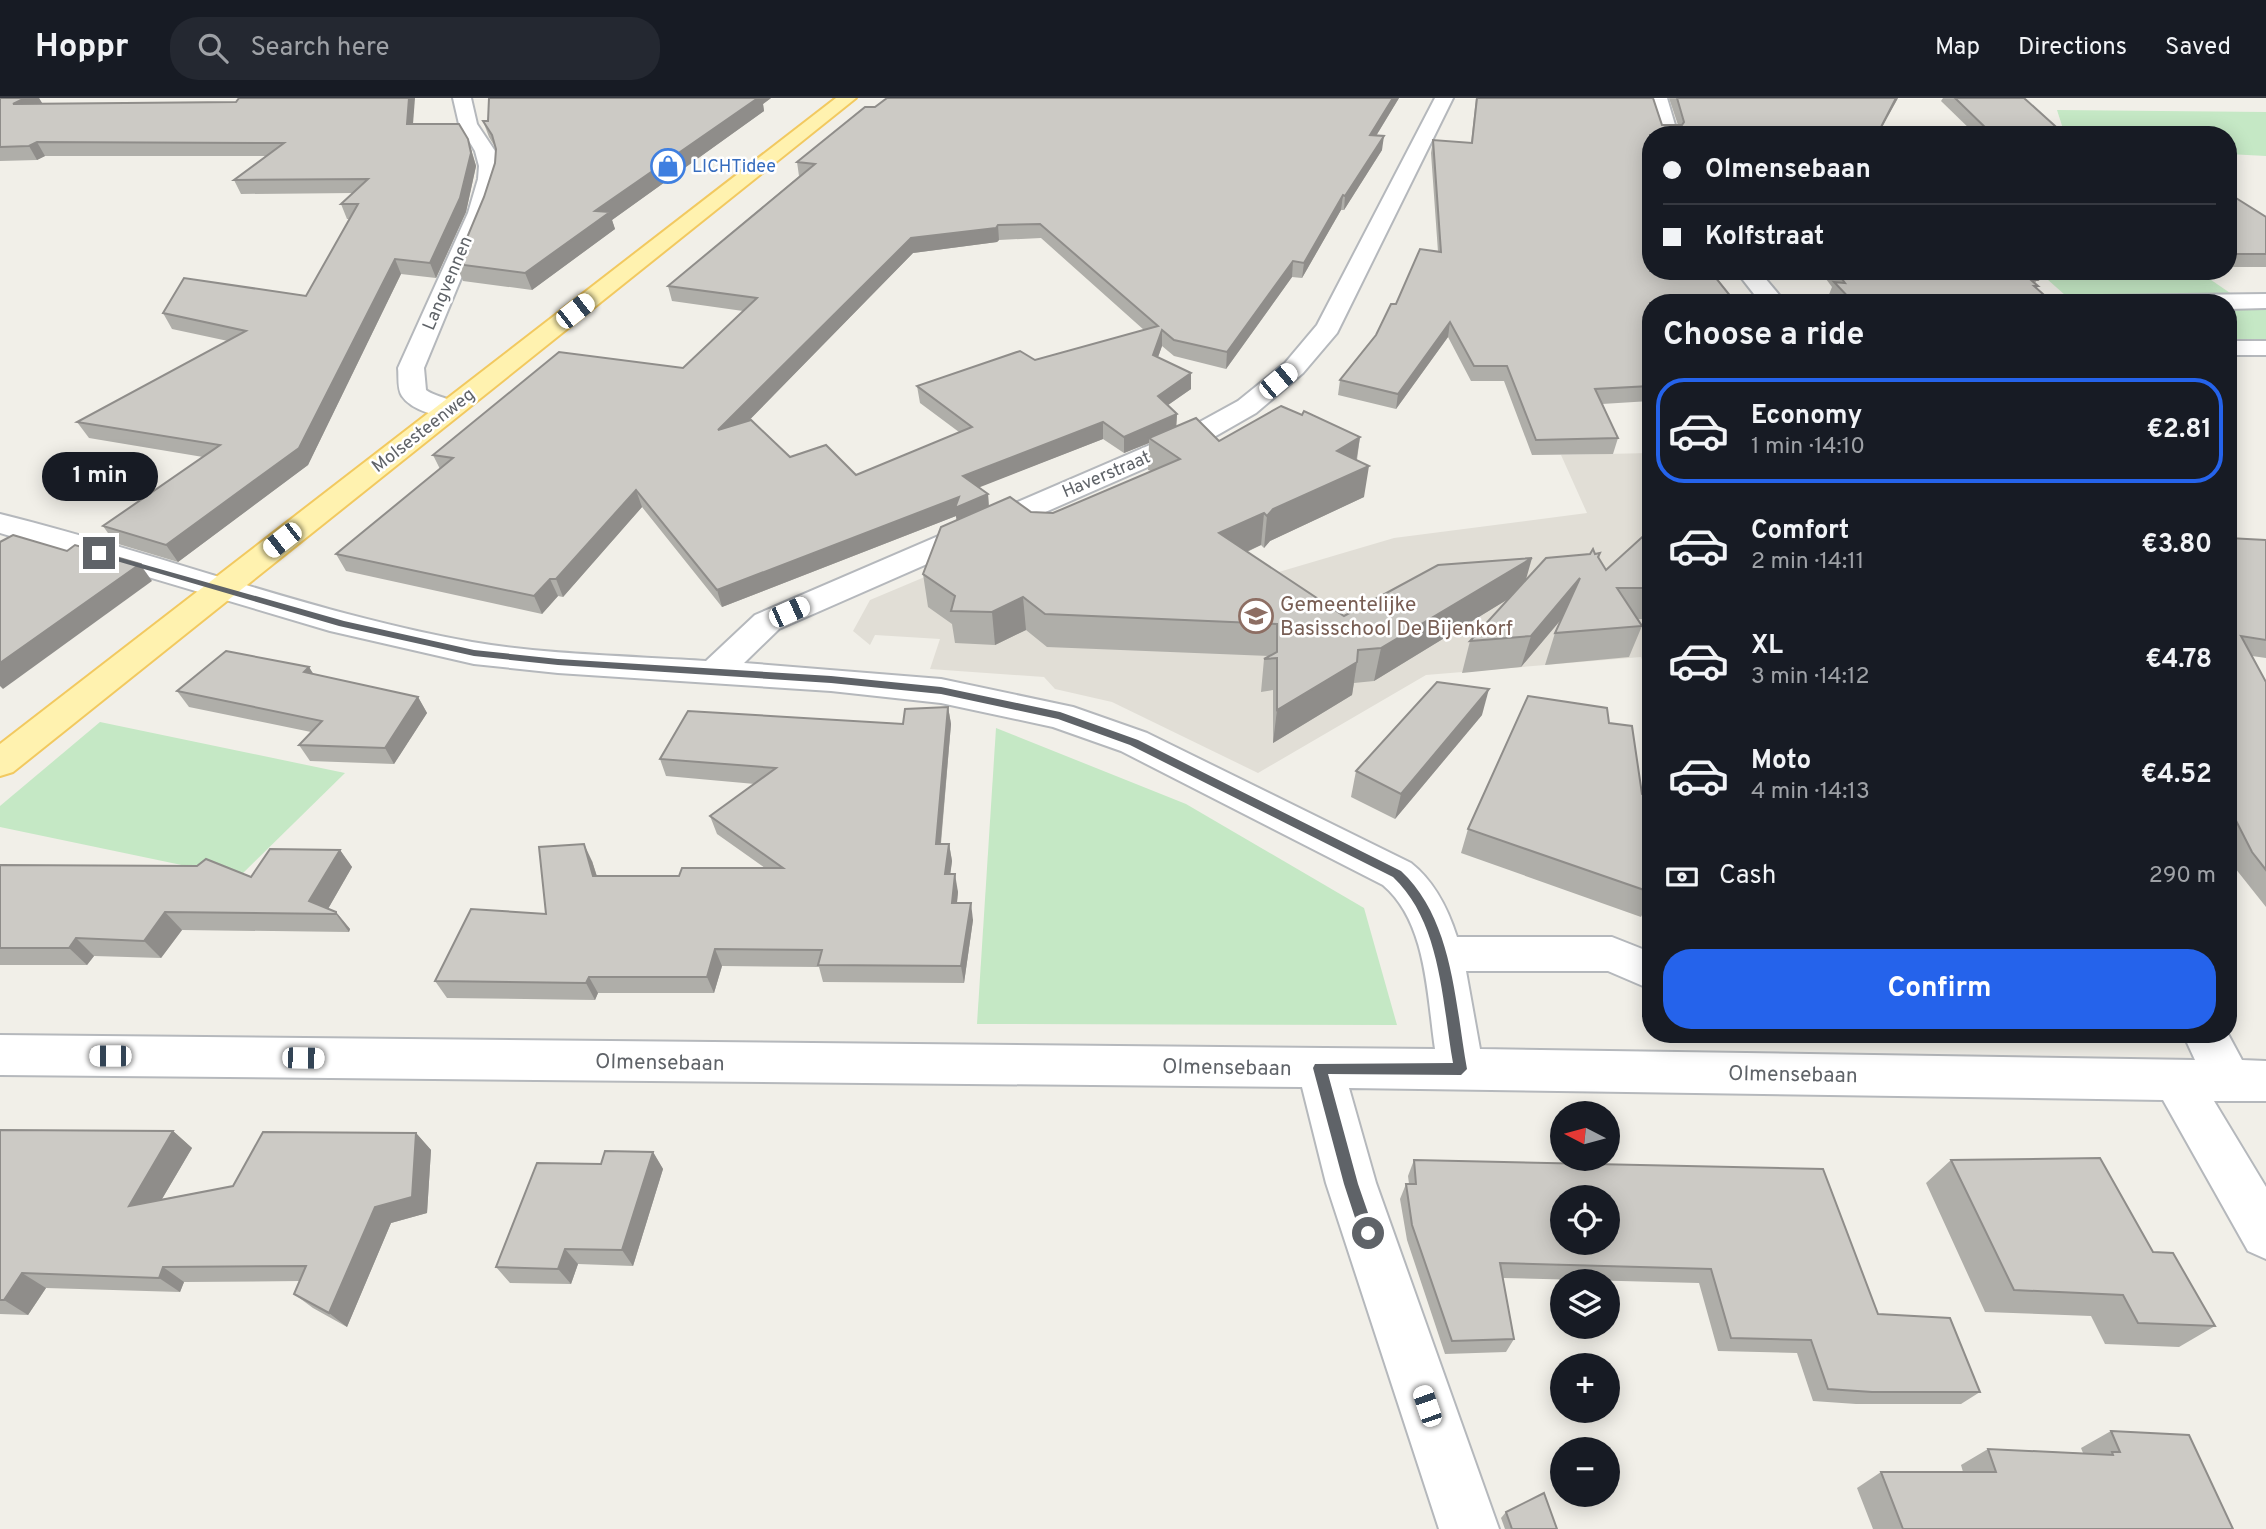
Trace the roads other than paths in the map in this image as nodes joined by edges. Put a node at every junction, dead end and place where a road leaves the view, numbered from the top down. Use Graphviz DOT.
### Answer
graph roads {
  1 [pos="462,98"];
  2 [pos="847,98"];
  3 [pos="1444,98"];
  4 [pos="1658,98"];
  5 [pos="1666,126"];
  6 [pos="1755,280"];
  7 [pos="1766,294"];
  8 [pos="2237,301"];
  9 [pos="2266,301"];
  10 [pos="2237,348"];
  11 [pos="2266,348"];
  12 [pos="449,409"];
  13 [pos="0,523"];
  14 [pos="219,589"];
  15 [pos="714,672"];
  16 [pos="0,763"];
  17 [pos="1440,954"];
  18 [pos="1642,967"];
  19 [pos="2213,1043"];
  20 [pos="0,1055"];
  21 [pos="1320,1068"];
  22 [pos="1461,1069"];
  23 [pos="2176,1080"];
  24 [pos="2247,1081"];
  25 [pos="2266,1234"];
  26 [pos="1469,1529"];
  1 -- 12 [label="street, Langvennen"];
  2 -- 12 [label="main road, Molsesteenweg"];
  3 -- 15 [label="street, Haverstraat"];
  4 -- 5 [label="street"];
  6 -- 7 [label="street"];
  8 -- 9 [label="street"];
  10 -- 11 [label="street"];
  12 -- 14 [label="main road, Molsesteenweg"];
  13 -- 14 [label="street"];
  14 -- 15 [label="street"];
  14 -- 16 [label="main road, Molsesteenweg"];
  15 -- 17 [label="street"];
  17 -- 18 [label="street"];
  17 -- 22 [label="street"];
  19 -- 24 [label="street"];
  20 -- 21 [label="street, Olmensebaan"];
  21 -- 22 [label="street, Olmensebaan"];
  21 -- 26 [label="street, Olmensebaan"];
  22 -- 23 [label="street, Olmensebaan"];
  23 -- 24 [label="street, Olmensebaan"];
  23 -- 25 [label="street"];
}
